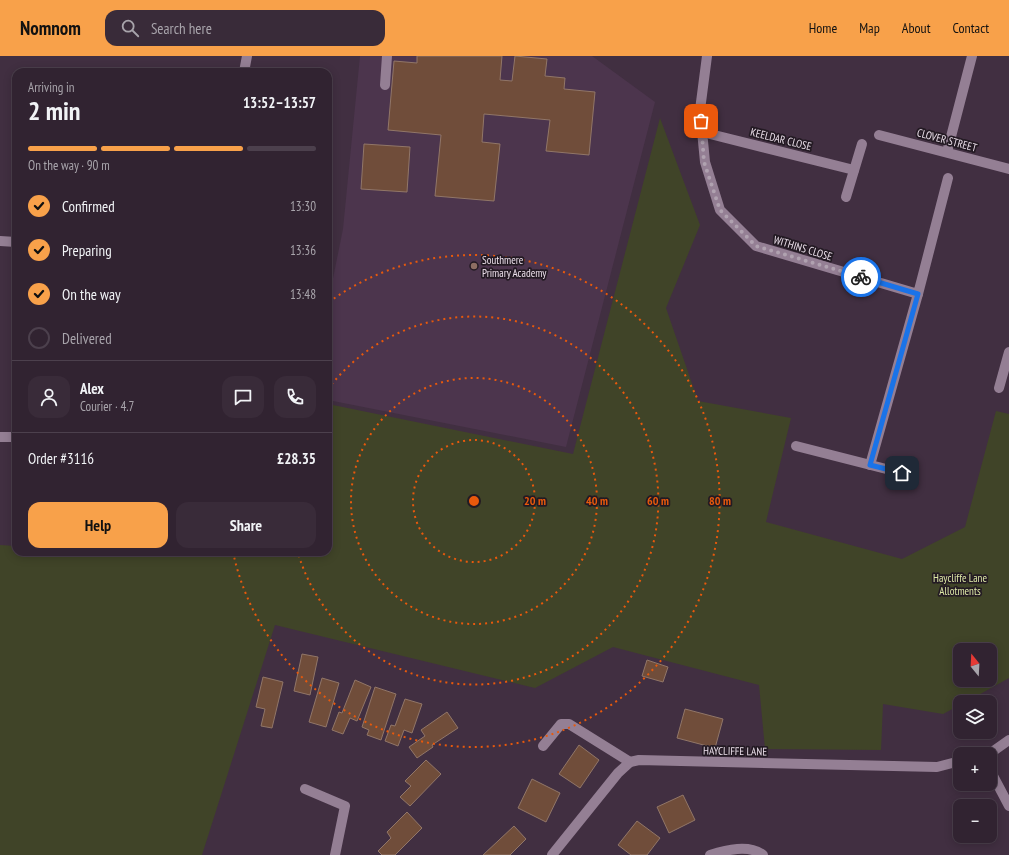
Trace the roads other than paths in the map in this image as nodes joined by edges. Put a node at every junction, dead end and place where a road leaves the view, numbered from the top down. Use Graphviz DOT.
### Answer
graph roads {
  1 [pos="246,56"];
  2 [pos="387,56"];
  3 [pos="707,56"];
  4 [pos="972,56"];
  5 [pos="244,68"];
  6 [pos="385,85"];
  7 [pos="702,132"];
  8 [pos="880,135"];
  9 [pos="862,144"];
  10 [pos="947,152"];
  11 [pos="1009,169"];
  12 [pos="854,170"];
  13 [pos="948,178"];
  14 [pos="846,197"];
  15 [pos="0,241"];
  16 [pos="12,242"];
  17 [pos="918,294"];
  18 [pos="1009,352"];
  19 [pos="1000,388"];
  20 [pos="0,437"];
  21 [pos="12,437"];
  22 [pos="796,446"];
  23 [pos="870,465"];
  24 [pos="902,473"];
  25 [pos="1009,740"];
  26 [pos="543,746"];
  27 [pos="997,748"];
  28 [pos="630,762"];
  29 [pos="953,762"];
  30 [pos="997,783"];
  31 [pos="305,789"];
  32 [pos="1009,806"];
  33 [pos="335,855"];
  34 [pos="552,855"];
  35 [pos="710,855"];
  36 [pos="763,855"];
  1 -- 5 [label="street"];
  2 -- 6 [label="street"];
  3 -- 7 [label="street, WITHINS CLOSE"];
  4 -- 10 [label="street"];
  7 -- 12 [label="street, KEELDAR CLOSE"];
  7 -- 17 [label="street, WITHINS CLOSE"];
  8 -- 10 [label="street, CLOVER STREET"];
  9 -- 12 [label="street"];
  10 -- 11 [label="street, CLOVER STREET"];
  12 -- 14 [label="street"];
  13 -- 17 [label="street"];
  15 -- 16 [label="street"];
  17 -- 23 [label="street"];
  18 -- 19 [label="street"];
  20 -- 21 [label="street"];
  22 -- 23 [label="street"];
  23 -- 24 [label="street"];
  25 -- 27 [label="street"];
  26 -- 28 [label="street"];
  28 -- 29 [label="street, HAYCLIFFE LANE"];
  28 -- 34 [label="street"];
  30 -- 32 [label="street"];
  31 -- 33 [label="street"];
  35 -- 36 [label="street"];
}
